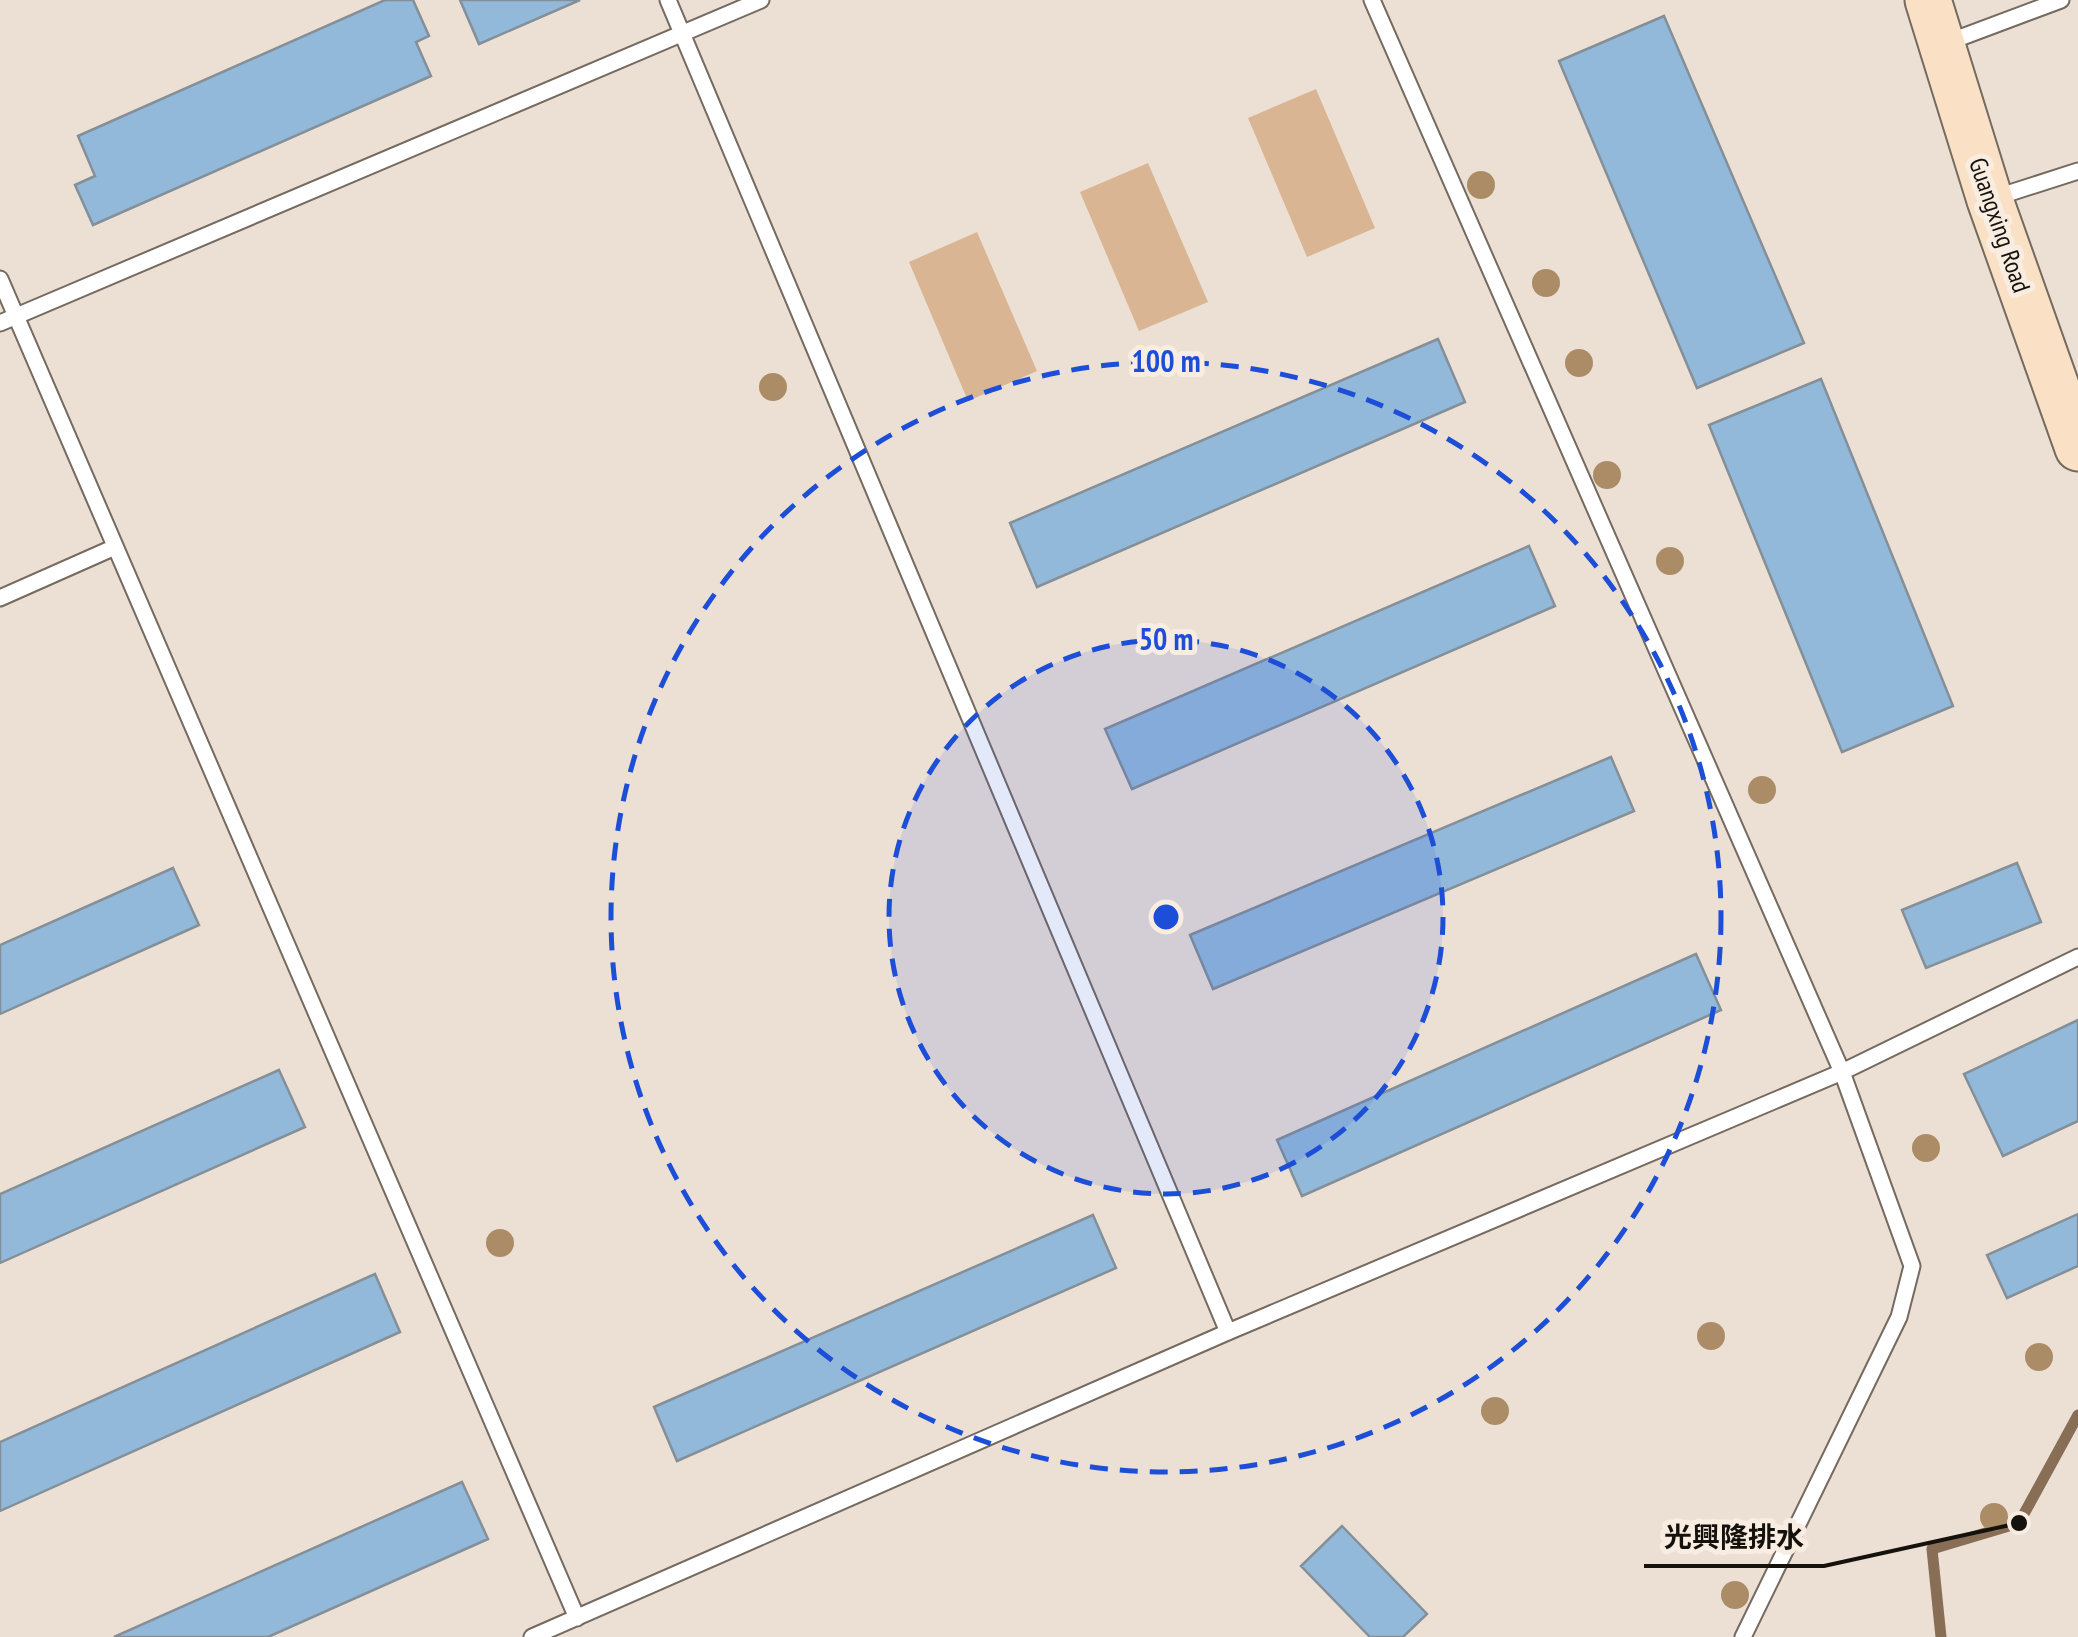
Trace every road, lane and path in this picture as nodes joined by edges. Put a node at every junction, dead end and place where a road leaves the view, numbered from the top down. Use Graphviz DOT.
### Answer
graph roads {
  1 [pos="668,0"];
  2 [pos="761,0"];
  3 [pos="1372,0"];
  4 [pos="1928,0"];
  5 [pos="2061,0"];
  6 [pos="681,35"];
  7 [pos="1942,44"];
  8 [pos="2078,172"];
  9 [pos="1990,200"];
  10 [pos="0,279"];
  11 [pos="16,316"];
  12 [pos="0,323"];
  13 [pos="2078,448"];
  14 [pos="116,546"];
  15 [pos="0,598"];
  16 [pos="2078,956"];
  17 [pos="1842,1072"];
  18 [pos="1228,1332"];
  19 [pos="577,1618"];
  20 [pos="532,1637"];
  21 [pos="1744,1637"];
  1 -- 6 [label="lane"];
  2 -- 6 [label="lane"];
  3 -- 17 [label="lane"];
  4 -- 7 [label="main road, Guangxing Road"];
  5 -- 7 [label="lane"];
  6 -- 11 [label="lane"];
  6 -- 18 [label="lane"];
  7 -- 9 [label="main road, Guangxing Road"];
  8 -- 9 [label="lane"];
  9 -- 13 [label="main road, Guangxing Road"];
  10 -- 11 [label="lane"];
  11 -- 12 [label="lane"];
  11 -- 14 [label="lane"];
  14 -- 15 [label="lane"];
  14 -- 19 [label="lane"];
  16 -- 17 [label="lane"];
  17 -- 18 [label="lane"];
  17 -- 21 [label="lane"];
  18 -- 19 [label="lane"];
  19 -- 20 [label="lane"];
}
